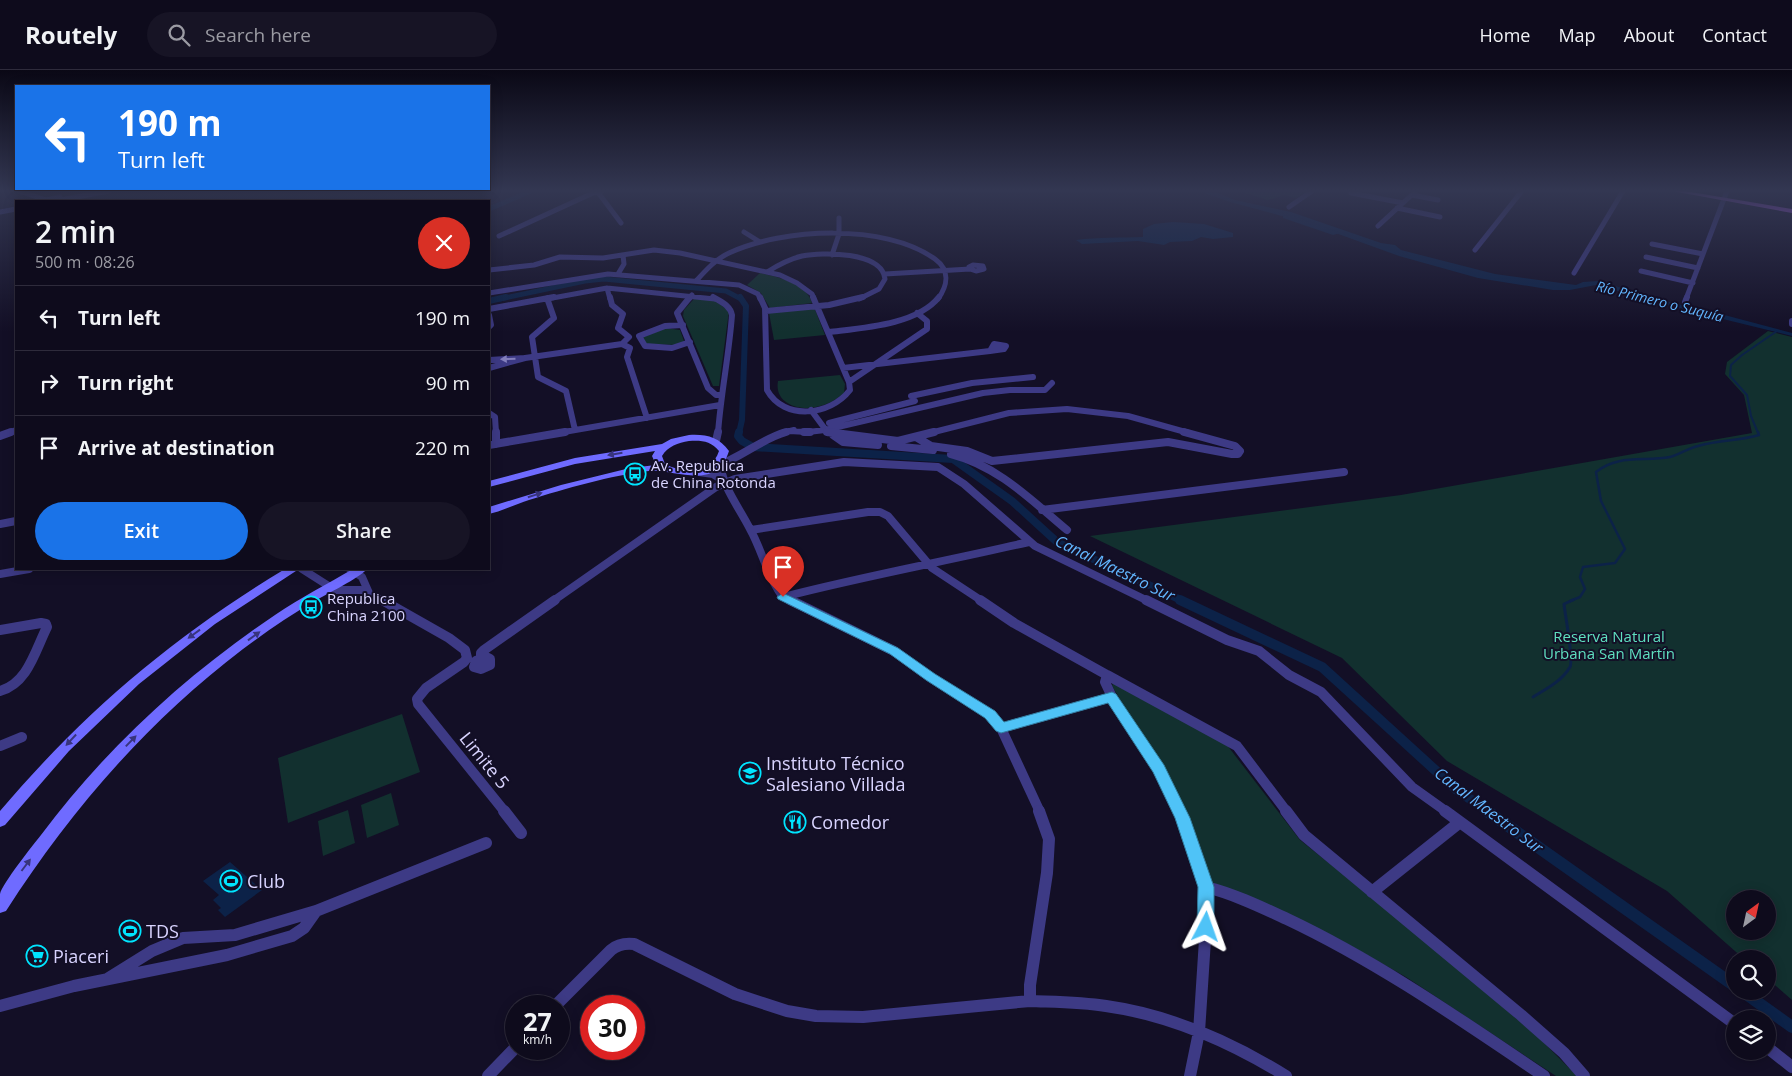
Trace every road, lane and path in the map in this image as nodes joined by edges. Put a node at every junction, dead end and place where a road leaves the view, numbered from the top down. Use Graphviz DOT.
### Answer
graph roads {
  1 [pos="754,238"];
  2 [pos="783,238"];
  3 [pos="838,238"];
  4 [pos="878,238"];
  5 [pos="1485,238"];
  6 [pos="1595,238"];
  7 [pos="1709,238"];
  8 [pos="760,242"];
  9 [pos="1652,244"];
  10 [pos="1475,250"];
  11 [pos="1703,254"];
  12 [pos="623,255"];
  13 [pos="832,255"];
  14 [pos="1646,257"];
  15 [pos="714,262"];
  16 [pos="1698,268"];
  17 [pos="970,269"];
  18 [pos="490,270"];
  19 [pos="944,270"];
  20 [pos="767,272"];
  21 [pos="1641,272"];
  22 [pos="1574,273"];
  23 [pos="618,274"];
  24 [pos="885,274"];
  25 [pos="697,280"];
  26 [pos="1693,283"];
  27 [pos="607,288"];
  28 [pos="490,293"];
  29 [pos="692,295"];
  30 [pos="547,298"];
  31 [pos="1686,302"];
  32 [pos="818,305"];
  33 [pos="490,309"];
  34 [pos="766,311"];
  35 [pos="917,313"];
  36 [pos="683,325"];
  37 [pos="830,332"];
  38 [pos="639,336"];
  39 [pos="629,337"];
  40 [pos="690,342"];
  41 [pos="622,344"];
  42 [pos="645,346"];
  43 [pos="630,348"];
  44 [pos="990,351"];
  45 [pos="535,356"];
  46 [pos="525,358"];
  47 [pos="490,360"];
  48 [pos="879,363"];
  49 [pos="490,368"];
  50 [pos="843,368"];
  51 [pos="1033,377"];
  52 [pos="849,382"];
  53 [pos="1052,383"];
  54 [pos="722,396"];
  55 [pos="911,396"];
  56 [pos="720,406"];
  57 [pos="922,407"];
  58 [pos="820,409"];
  59 [pos="811,410"];
  60 [pos="490,414"];
  61 [pos="647,418"];
  62 [pos="830,429"];
  63 [pos="575,430"];
  64 [pos="15,432"];
  65 [pos="0,436"];
  66 [pos="916,437"];
  67 [pos="1202,437"];
  68 [pos="716,442"];
  69 [pos="492,444"];
  70 [pos="1197,446"];
  71 [pos="664,447"];
  72 [pos="664,468"];
  73 [pos="719,469"];
  74 [pos="1344,472"];
  75 [pos="490,484"];
  76 [pos="1042,510"];
  77 [pos="490,511"];
  78 [pos="15,521"];
  79 [pos="0,524"];
  80 [pos="751,530"];
  81 [pos="1067,530"];
  82 [pos="1028,542"];
  83 [pos="930,565"];
  84 [pos="23,570"];
  85 [pos="291,570"];
  86 [pos="304,570"];
  87 [pos="356,570"];
  88 [pos="0,574"];
  89 [pos="330,586"];
  90 [pos="369,593"];
  91 [pos="783,597"];
  92 [pos="0,630"];
  93 [pos="480,658"];
  94 [pos="1107,675"];
  95 [pos="0,690"];
  96 [pos="1112,697"];
  97 [pos="422,710"];
  98 [pos="1001,728"];
  99 [pos="22,737"];
  100 [pos="0,746"];
  101 [pos="0,821"];
  102 [pos="1460,822"];
  103 [pos="520,833"];
  104 [pos="486,843"];
  105 [pos="1206,887"];
  106 [pos="1372,892"];
  107 [pos="0,906"];
  108 [pos="316,911"];
  109 [pos="107,979"];
  110 [pos="566,995"];
  111 [pos="1030,1001"];
  112 [pos="0,1006"];
  113 [pos="1726,1017"];
  114 [pos="1199,1032"];
  115 [pos="1776,1054"];
  116 [pos="505,1058"];
  117 [pos="1792,1067"];
  118 [pos="488,1076"];
  119 [pos="1190,1076"];
  120 [pos="1286,1076"];
  121 [pos="1544,1076"];
  122 [pos="1584,1076"];
  1 -- 8 [label="street"];
  2 -- 8 [label="street"];
  3 -- 13 [label="street"];
  4 -- 19 [label="street"];
  5 -- 10 [label="street"];
  6 -- 22 [label="street"];
  7 -- 11 [label="street"];
  8 -- 15 [label="street"];
  9 -- 11 [label="street"];
  11 -- 16 [label="street"];
  12 -- 15 [label="street"];
  12 -- 18 [label="street"];
  12 -- 23 [label="street"];
  13 -- 20 [label="street"];
  13 -- 24 [label="street"];
  14 -- 16 [label="street"];
  15 -- 20 [label="street"];
  15 -- 25 [label="street"];
  16 -- 26 [label="street"];
  17 -- 19 [label="street"];
  19 -- 24 [label="street"];
  19 -- 35 [label="street"];
  20 -- 32 [label="street"];
  21 -- 26 [label="street"];
  23 -- 25 [label="street"];
  23 -- 28 [label="street"];
  24 -- 32 [label="street"];
  25 -- 34 [label="street"];
  26 -- 31 [label="street"];
  27 -- 29 [label="street"];
  27 -- 30 [label="street"];
  27 -- 39 [label="street"];
  29 -- 36 [label="street"];
  29 -- 54 [label="street"];
  30 -- 33 [label="street"];
  30 -- 45 [label="street"];
  32 -- 34 [label="street"];
  32 -- 37 [label="street"];
  34 -- 59 [label="street"];
  35 -- 37 [label="street"];
  35 -- 48 [label="street"];
  36 -- 38 [label="street"];
  36 -- 40 [label="street"];
  37 -- 50 [label="street"];
  38 -- 39 [label="street"];
  38 -- 42 [label="street"];
  39 -- 41 [label="street"];
  40 -- 42 [label="street"];
  40 -- 54 [label="street"];
  41 -- 43 [label="street"];
  41 -- 45 [label="street"];
  42 -- 43 [label="street"];
  43 -- 61 [label="street"];
  44 -- 48 [label="street"];
  45 -- 46 [label="street"];
  45 -- 63 [label="street"];
  46 -- 47 [label="street, one-way"];
  46 -- 49 [label="street"];
  48 -- 50 [label="street"];
  48 -- 52 [label="street"];
  50 -- 52 [label="street"];
  51 -- 55 [label="street"];
  52 -- 58 [label="street"];
  53 -- 57 [label="street"];
  54 -- 56 [label="street"];
  55 -- 57 [label="street"];
  55 -- 62 [label="street"];
  56 -- 61 [label="street"];
  56 -- 68 [label="street"];
  57 -- 62 [label="street"];
  58 -- 59 [label="street"];
  58 -- 62 [label="street"];
  59 -- 62 [label="street"];
  60 -- 69 [label="street"];
  61 -- 63 [label="street"];
  62 -- 66 [label="street"];
  62 -- 73 [label="street"];
  62 -- 76 [label="street"];
  63 -- 69 [label="street"];
  64 -- 65 [label="street"];
  66 -- 67 [label="street"];
  66 -- 70 [label="street"];
  67 -- 70 [label="street"];
  67 -- 70 [label="street"];
  68 -- 71 [label="main road"];
  68 -- 73 [label="main road"];
  71 -- 72 [label="main road"];
  71 -- 75 [label="main road, one-way"];
  72 -- 73 [label="main road"];
  77 -- 72 [label="main road, one-way"];
  73 -- 80 [label="street"];
  73 -- 82 [label="street"];
  73 -- 93 [label="street"];
  74 -- 76 [label="street"];
  76 -- 81 [label="street"];
  78 -- 79 [label="street"];
  80 -- 83 [label="street"];
  80 -- 91 [label="street"];
  82 -- 83 [label="street"];
  82 -- 102 [label="street"];
  83 -- 91 [label="street"];
  83 -- 94 [label="street"];
  84 -- 88 [label="street"];
  85 -- 101 [label="main road, one-way"];
  86 -- 89 [label="street"];
  87 -- 89 [label="main road"];
  87 -- 90 [label="street"];
  89 -- 90 [label="street"];
  107 -- 89 [label="main road, one-way"];
  90 -- 97 [label="street"];
  91 -- 98 [label="street"];
  92 -- 95 [label="street"];
  94 -- 96 [label="street"];
  94 -- 106 [label="street"];
  96 -- 98 [label="street"];
  96 -- 105 [label="street"];
  97 -- 103 [label="street, Limite 5"];
  98 -- 111 [label="street"];
  99 -- 100 [label="street"];
  102 -- 106 [label="street"];
  102 -- 113 [label="street"];
  104 -- 108 [label="street"];
  105 -- 114 [label="street"];
  105 -- 121 [label="street"];
  106 -- 122 [label="street"];
  108 -- 109 [label="street"];
  108 -- 109 [label="street"];
  109 -- 112 [label="street"];
  110 -- 111 [label="street"];
  111 -- 114 [label="street"];
  114 -- 119 [label="street"];
  114 -- 120 [label="street"];
  115 -- 117 [label="street"];
  116 -- 118 [label="street"];
}
